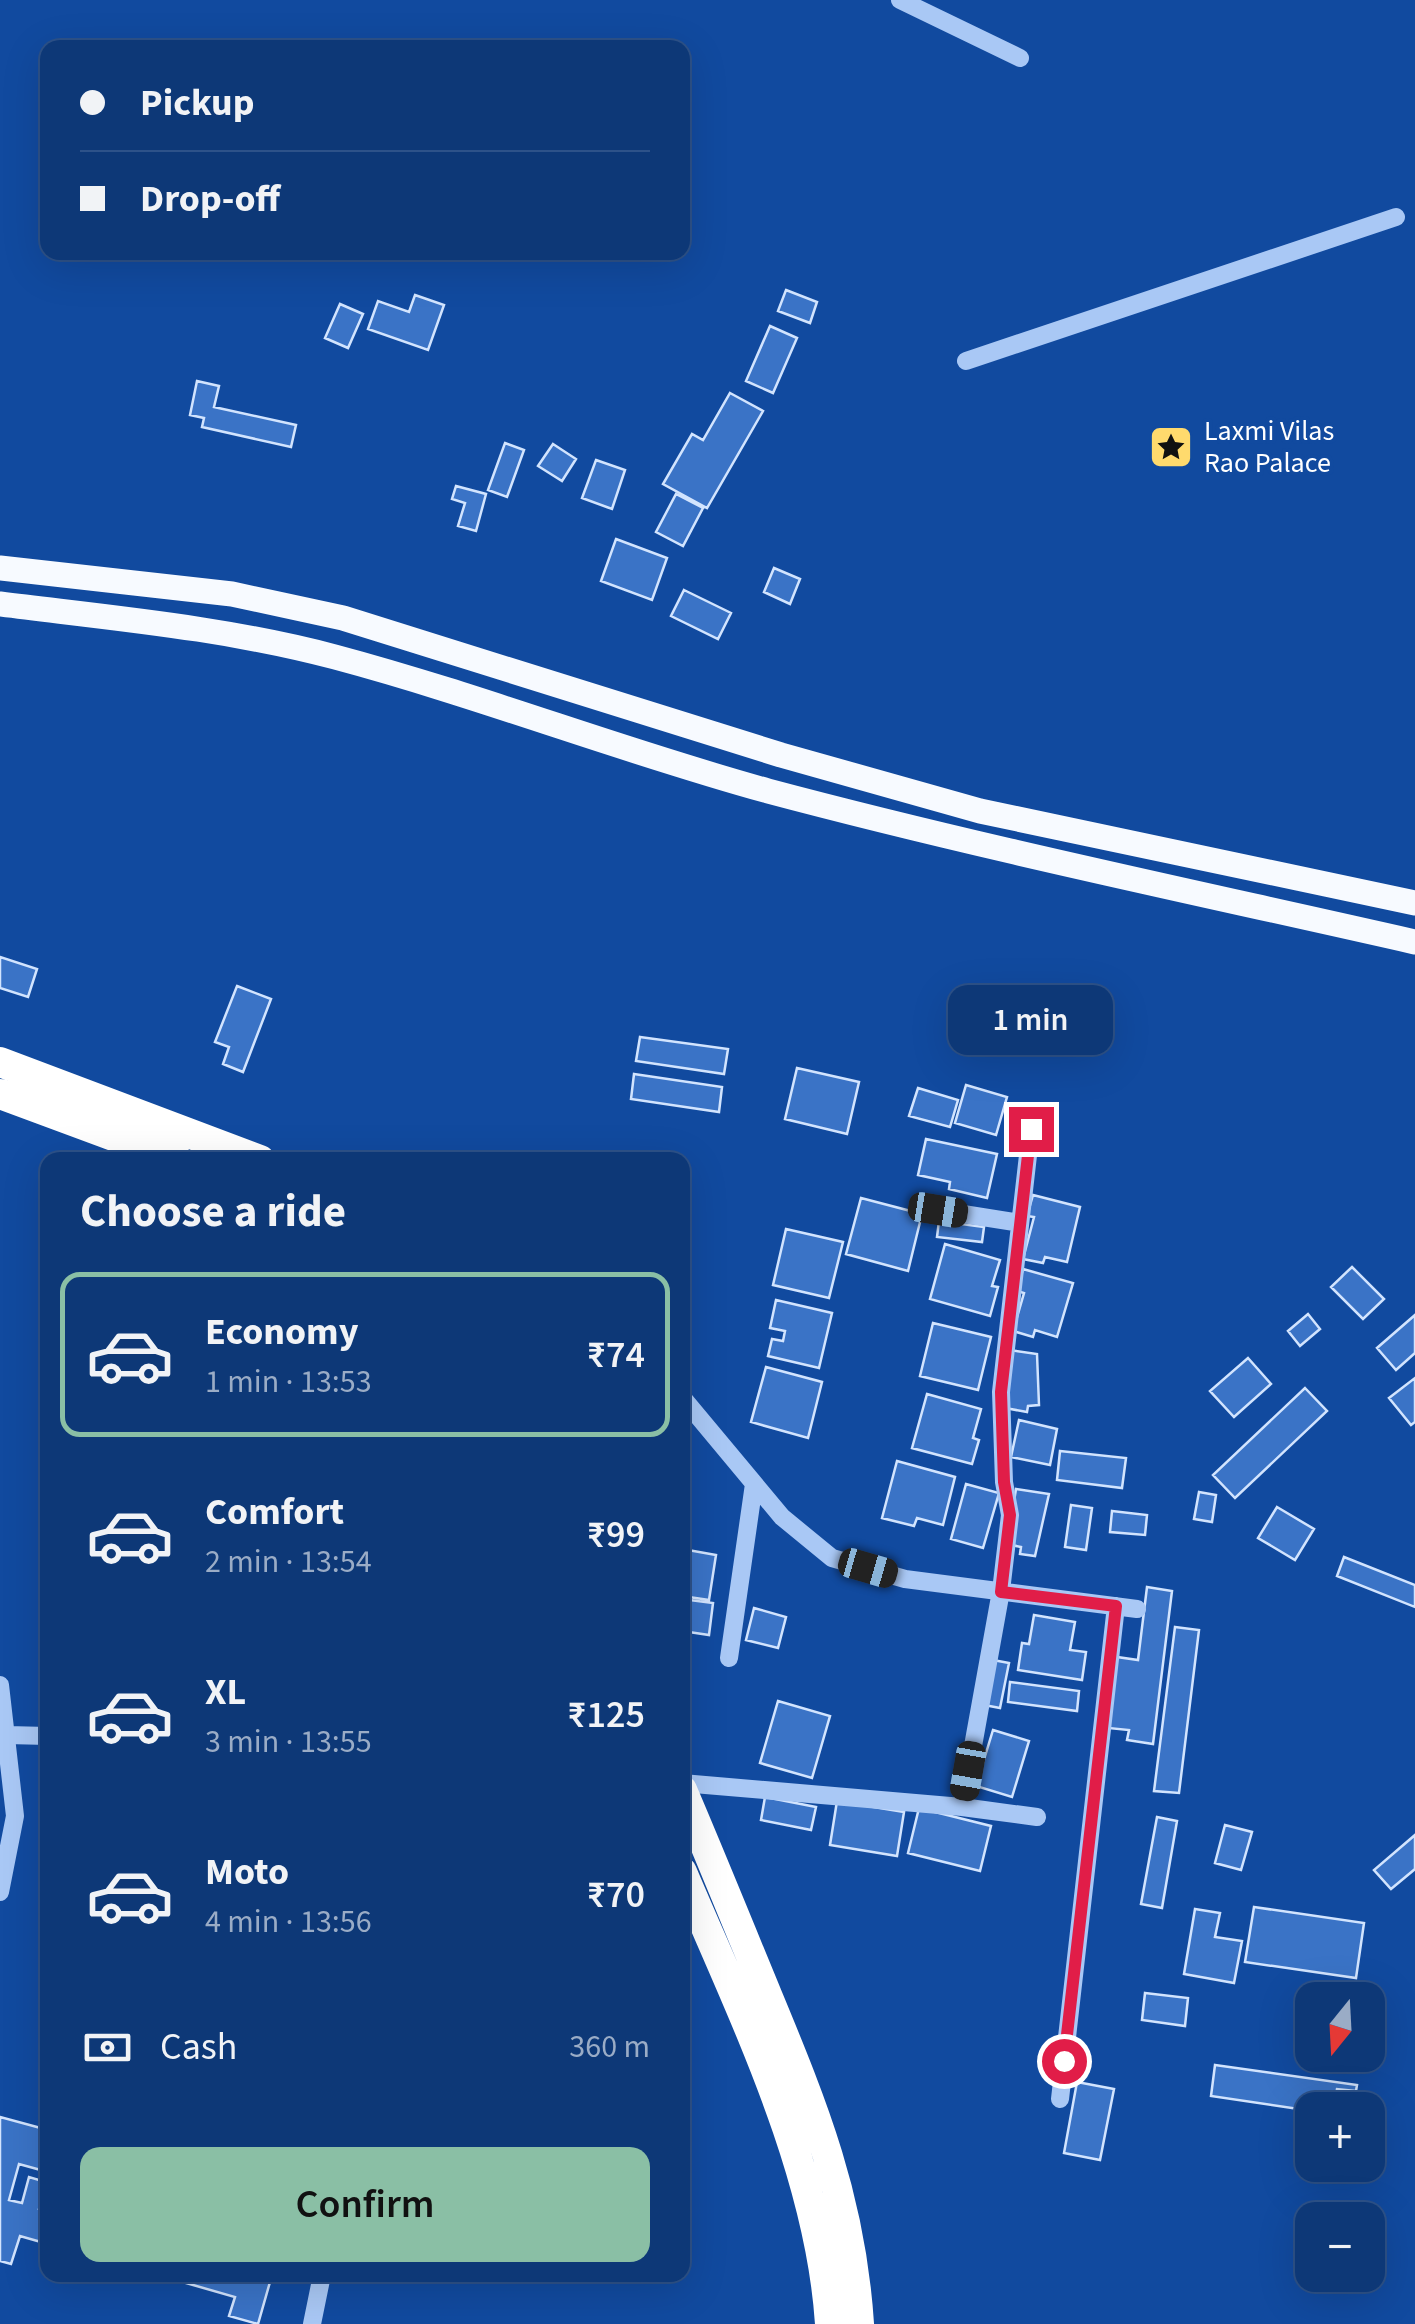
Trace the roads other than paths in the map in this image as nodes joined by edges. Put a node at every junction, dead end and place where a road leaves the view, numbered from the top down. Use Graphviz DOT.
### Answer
graph roads {
  1 [pos="900,0"];
  2 [pos="1020,58"];
  3 [pos="1396,217"];
  4 [pos="966,361"];
  5 [pos="0,568"];
  6 [pos="0,604"];
  7 [pos="1415,904"];
  8 [pos="1415,942"];
  9 [pos="0,1062"];
  10 [pos="0,1094"];
  11 [pos="1031,1129"];
  12 [pos="156,1152"];
  13 [pos="239,1152"];
  14 [pos="938,1210"];
  15 [pos="1020,1223"];
  16 [pos="690,1407"];
  17 [pos="754,1484"];
  18 [pos="1001,1592"];
  19 [pos="1116,1606"];
  20 [pos="1137,1609"];
  21 [pos="730,1658"];
  22 [pos="0,1685"];
  23 [pos="8,1735"];
  24 [pos="40,1736"];
  25 [pos="690,1787"];
  26 [pos="690,1806"];
  27 [pos="962,1807"];
  28 [pos="1037,1817"];
  29 [pos="690,1891"];
  30 [pos="0,1892"];
  31 [pos="1060,2099"];
  32 [pos="321,2282"];
  33 [pos="312,2324"];
  34 [pos="830,2324"];
  35 [pos="859,2324"];
  1 -- 2 [label="street"];
  3 -- 4 [label="street"];
  5 -- 7 [label="main road"];
  6 -- 8 [label="main road"];
  9 -- 13 [label="highway"];
  10 -- 12 [label="highway"];
  11 -- 15 [label="street"];
  14 -- 15 [label="street"];
  15 -- 18 [label="street"];
  16 -- 17 [label="street"];
  17 -- 18 [label="street"];
  17 -- 21 [label="street"];
  18 -- 19 [label="street"];
  18 -- 27 [label="street"];
  19 -- 20 [label="street"];
  19 -- 31 [label="street"];
  22 -- 23 [label="street"];
  23 -- 24 [label="street"];
  23 -- 30 [label="street"];
  25 -- 27 [label="street"];
  26 -- 35 [label="highway"];
  27 -- 28 [label="street"];
  29 -- 34 [label="highway"];
  32 -- 33 [label="street"];
}
